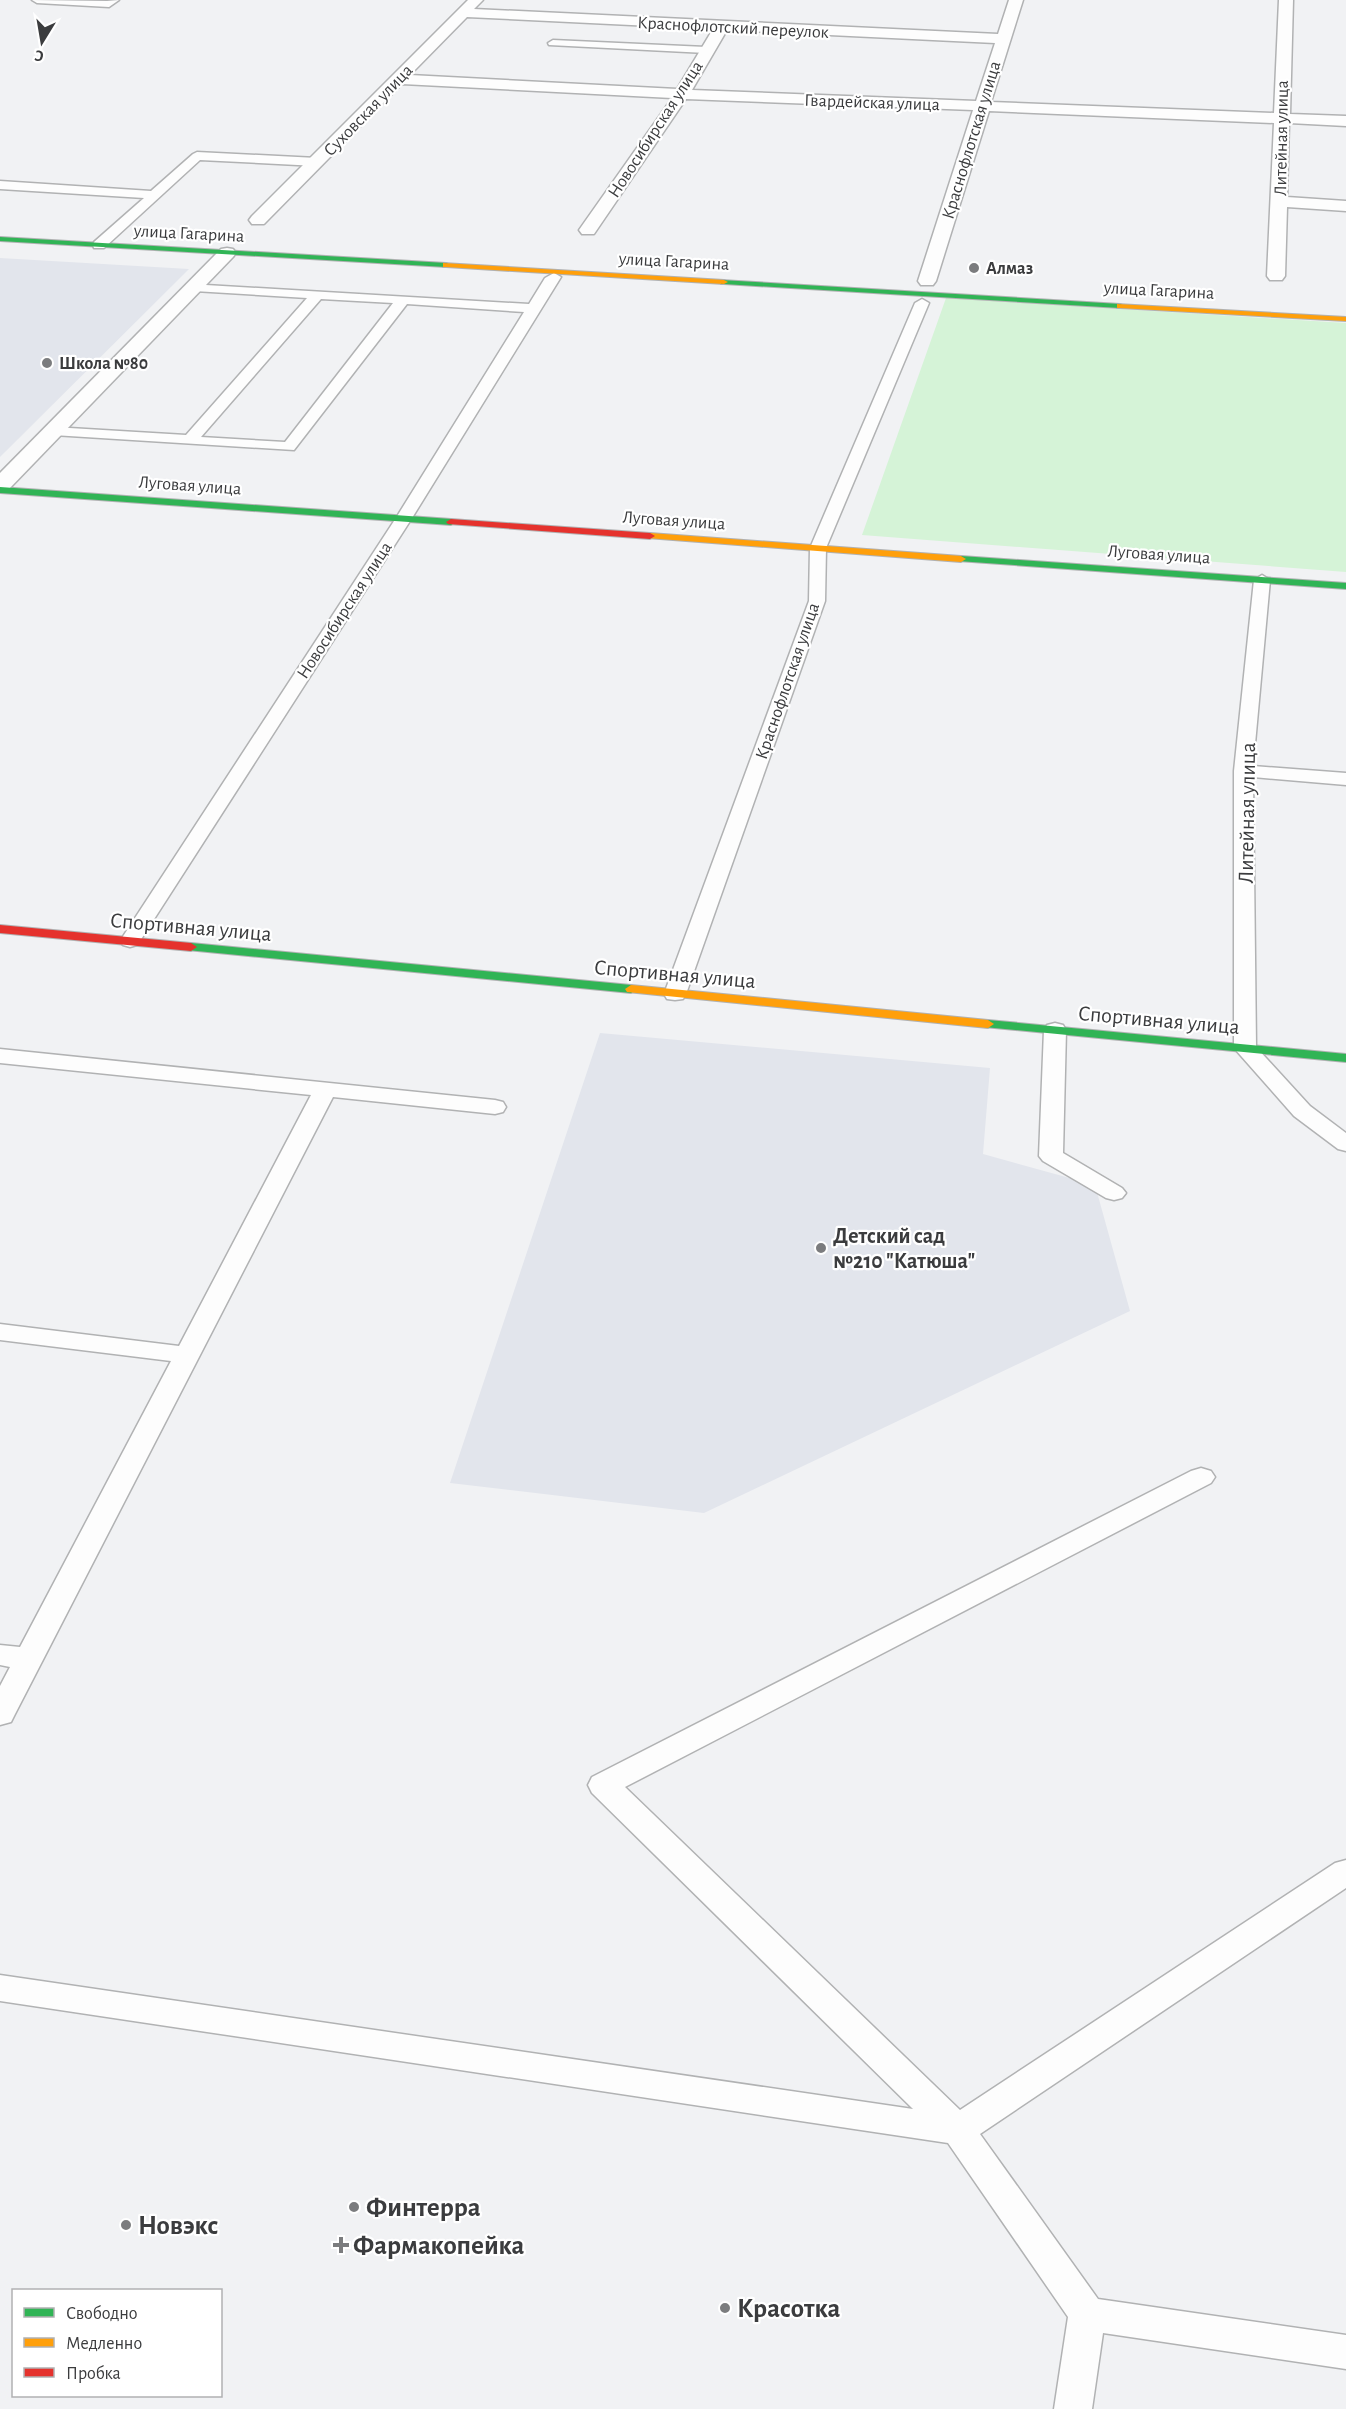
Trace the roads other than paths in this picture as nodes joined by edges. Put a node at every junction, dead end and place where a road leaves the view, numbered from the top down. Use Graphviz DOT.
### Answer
graph roads {
  1 [pos="37,0"];
  2 [pos="476,0"];
  3 [pos="1016,0"];
  4 [pos="1286,0"];
  5 [pos="111,2"];
  6 [pos="463,13"];
  7 [pos="93,17"];
  8 [pos="722,27"];
  9 [pos="1003,39"];
  10 [pos="553,43"];
  11 [pos="706,50"];
  12 [pos="399,79"];
  13 [pos="682,94"];
  14 [pos="983,106"];
  15 [pos="1281,118"];
  16 [pos="1346,121"];
  17 [pos="316,162"];
  18 [pos="0,185"];
  19 [pos="154,195"];
  20 [pos="1280,202"];
  21 [pos="1346,206"];
  22 [pos="258,220"];
  23 [pos="588,230"];
  24 [pos="0,239"];
  25 [pos="99,245"];
  26 [pos="227,253"];
  27 [pos="1276,276"];
  28 [pos="554,277"];
  29 [pos="927,281"];
  30 [pos="194,287"];
  31 [pos="317,295"];
  32 [pos="403,300"];
  33 [pos="922,303"];
  34 [pos="533,308"];
  35 [pos="1346,319"];
  36 [pos="53,432"];
  37 [pos="189,441"];
  38 [pos="0,488"];
  39 [pos="404,518"];
  40 [pos="818,548"];
  41 [pos="1262,580"];
  42 [pos="1346,586"];
  43 [pos="1243,771"];
  44 [pos="1346,779"];
  45 [pos="0,929"];
  46 [pos="130,941"];
  47 [pos="675,994"];
  48 [pos="1055,1030"];
  49 [pos="1245,1048"];
  50 [pos="0,1056"];
  51 [pos="1346,1058"];
  52 [pos="325,1090"];
  53 [pos="495,1107"];
  54 [pos="1346,1144"];
  55 [pos="1114,1192"];
  56 [pos="0,1332"];
  57 [pos="187,1355"];
  58 [pos="1201,1477"];
  59 [pos="0,1655"];
  60 [pos="28,1659"];
  61 [pos="0,1714"];
  62 [pos="1346,1872"];
  63 [pos="0,1988"];
  64 [pos="957,2130"];
  65 [pos="1087,2314"];
  66 [pos="1346,2352"];
  67 [pos="1073,2409"];
  1 -- 5 [label="lane"];
  2 -- 6 [label="street, Суховская улица"];
  3 -- 9 [label="street, Краснофлотская улица"];
  4 -- 15 [label="street, Литейная улица"];
  5 -- 7 [label="lane"];
  6 -- 8 [label="street, Краснофлотский переулок"];
  6 -- 12 [label="street, Суховская улица"];
  8 -- 9 [label="street, Краснофлотский переулок"];
  8 -- 11 [label="street, Новосибирская улица"];
  9 -- 14 [label="street, Краснофлотская улица"];
  10 -- 11 [label="lane"];
  11 -- 13 [label="street, Новосибирская улица"];
  12 -- 13 [label="street, Гвардейская улица"];
  12 -- 17 [label="street, Суховская улица"];
  13 -- 14 [label="street, Гвардейская улица"];
  13 -- 23 [label="street, Новосибирская улица"];
  14 -- 15 [label="street, Гвардейская улица"];
  14 -- 29 [label="street, Краснофлотская улица"];
  15 -- 16 [label="street, Гвардейская улица"];
  15 -- 20 [label="street, Литейная улица"];
  17 -- 19 [label="lane"];
  17 -- 22 [label="street, Суховская улица"];
  18 -- 19 [label="lane"];
  19 -- 25 [label="lane"];
  20 -- 21 [label="street"];
  20 -- 27 [label="street, Литейная улица"];
  24 -- 25 [label="street, улица Гагарина"];
  25 -- 26 [label="street, улица Гагарина"];
  26 -- 30 [label="street"];
  26 -- 35 [label="street, улица Гагарина"];
  28 -- 34 [label="lane, Новосибирская улица"];
  30 -- 31 [label="lane"];
  30 -- 36 [label="street"];
  31 -- 32 [label="lane"];
  31 -- 37 [label="lane"];
  32 -- 34 [label="lane"];
  32 -- 37 [label="lane"];
  33 -- 40 [label="lane, Краснофлотская улица"];
  34 -- 39 [label="lane, Новосибирская улица"];
  36 -- 37 [label="lane"];
  36 -- 38 [label="street"];
  38 -- 39 [label="street, Луговая улица"];
  39 -- 40 [label="street, Луговая улица"];
  39 -- 46 [label="lane, Новосибирская улица"];
  40 -- 41 [label="street, Луговая улица"];
  40 -- 47 [label="lane, Краснофлотская улица"];
  41 -- 42 [label="street, Луговая улица"];
  41 -- 43 [label="lane, Литейная улица"];
  43 -- 44 [label="lane"];
  43 -- 49 [label="lane, Литейная улица"];
  45 -- 46 [label="street, Спортивная улица"];
  46 -- 47 [label="street, Спортивная улица"];
  47 -- 48 [label="street, Спортивная улица"];
  48 -- 49 [label="street, Спортивная улица"];
  48 -- 55 [label="lane"];
  49 -- 51 [label="street, Спортивная улица"];
  49 -- 54 [label="lane"];
  50 -- 52 [label="lane"];
  52 -- 53 [label="lane"];
  52 -- 57 [label="lane"];
  56 -- 57 [label="lane"];
  57 -- 60 [label="lane"];
  58 -- 64 [label="lane"];
  59 -- 60 [label="lane"];
  60 -- 61 [label="lane"];
  62 -- 64 [label="lane"];
  63 -- 64 [label="lane"];
  64 -- 65 [label="lane"];
  65 -- 66 [label="lane"];
  65 -- 67 [label="lane"];
}
